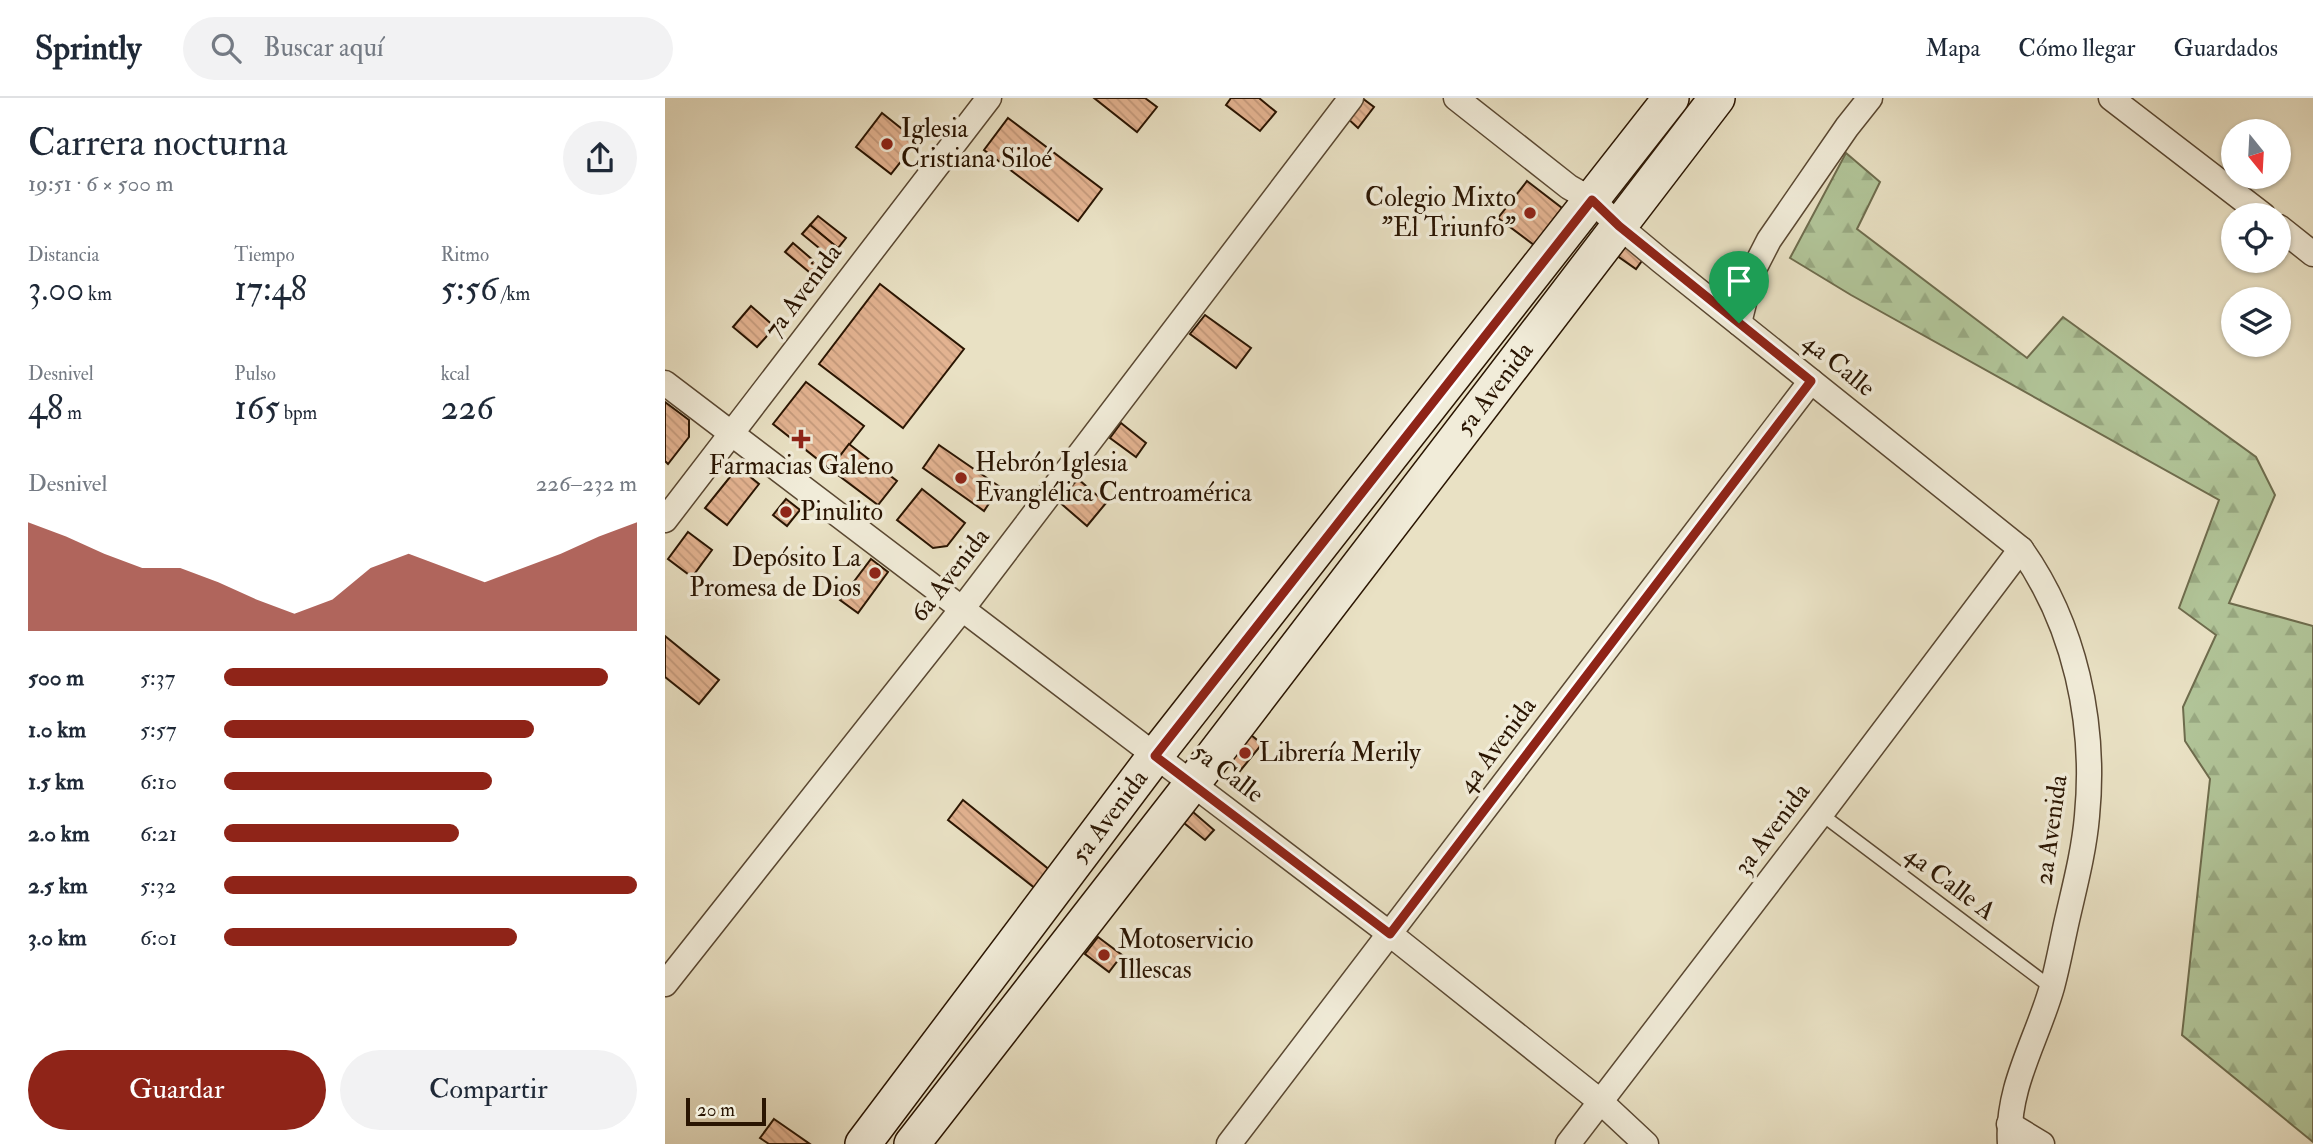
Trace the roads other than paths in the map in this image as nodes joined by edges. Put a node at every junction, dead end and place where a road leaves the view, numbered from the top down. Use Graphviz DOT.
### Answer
graph roads {
  1 [pos="989,98"];
  2 [pos="1351,98"];
  3 [pos="1456,98"];
  4 [pos="1671,98"];
  5 [pos="1717,98"];
  6 [pos="1870,98"];
  7 [pos="1880,98"];
  8 [pos="2111,98"];
  9 [pos="1847,127"];
  10 [pos="1592,200"];
  11 [pos="2247,203"];
  12 [pos="1619,226"];
  13 [pos="2291,237"];
  14 [pos="2313,254"];
  15 [pos="1739,323"];
  16 [pos="1811,381"];
  17 [pos="665,383"];
  18 [pos="731,434"];
  19 [pos="665,520"];
  20 [pos="2021,549"];
  21 [pos="962,610"];
  22 [pos="1155,756"];
  23 [pos="1192,784"];
  24 [pos="1821,814"];
  25 [pos="1390,934"];
  26 [pos="665,984"];
  27 [pos="2052,988"];
  28 [pos="1601,1102"];
  29 [pos="2009,1134"];
  30 [pos="863,1144"];
  31 [pos="912,1144"];
  32 [pos="1230,1144"];
  33 [pos="1568,1144"];
  34 [pos="1646,1144"];
  35 [pos="2042,1144"];
  1 -- 18 [label="street, 7a Avenida"];
  2 -- 21 [label="street, 6a Avenida"];
  3 -- 10 [label="street, 4a Calle"];
  4 -- 10 [label="main road, 5a Avenida"];
  5 -- 12 [label="main road, 5a Avenida"];
  6 -- 9 [label="street"];
  7 -- 9 [label="street"];
  8 -- 11 [label="street"];
  9 -- 15 [label="street"];
  10 -- 12 [label="street, 4a Calle"];
  10 -- 22 [label="main road, 5a Avenida"];
  12 -- 15 [label="street, 4a Calle"];
  12 -- 23 [label="main road, 5a Avenida"];
  13 -- 14 [label="street"];
  15 -- 16 [label="street, 4a Calle"];
  16 -- 20 [label="street, 4a Calle"];
  16 -- 25 [label="street, 4a Avenida"];
  17 -- 18 [label="street, 5a Calle"];
  18 -- 19 [label="street, 7a Avenida"];
  18 -- 21 [label="street, 5a Calle"];
  20 -- 24 [label="street, 3a Avenida"];
  20 -- 27 [label="street, 2a Avenida"];
  21 -- 22 [label="street, 5a Calle"];
  21 -- 26 [label="street, 6a Avenida"];
  22 -- 23 [label="street, 5a Calle"];
  22 -- 30 [label="main road, 5a Avenida"];
  23 -- 25 [label="street, 5a Calle"];
  23 -- 31 [label="main road, 5a Avenida"];
  24 -- 27 [label="lane, 4a Calle A"];
  24 -- 28 [label="street, 3a Avenida"];
  25 -- 28 [label="street, 5a Calle"];
  25 -- 32 [label="street, 4a Avenida"];
  27 -- 29 [label="street, 2a Avenida"];
  28 -- 33 [label="street, 3a Avenida"];
  28 -- 34 [label="street, 5a Calle"];
  29 -- 35 [label="street"];
}
